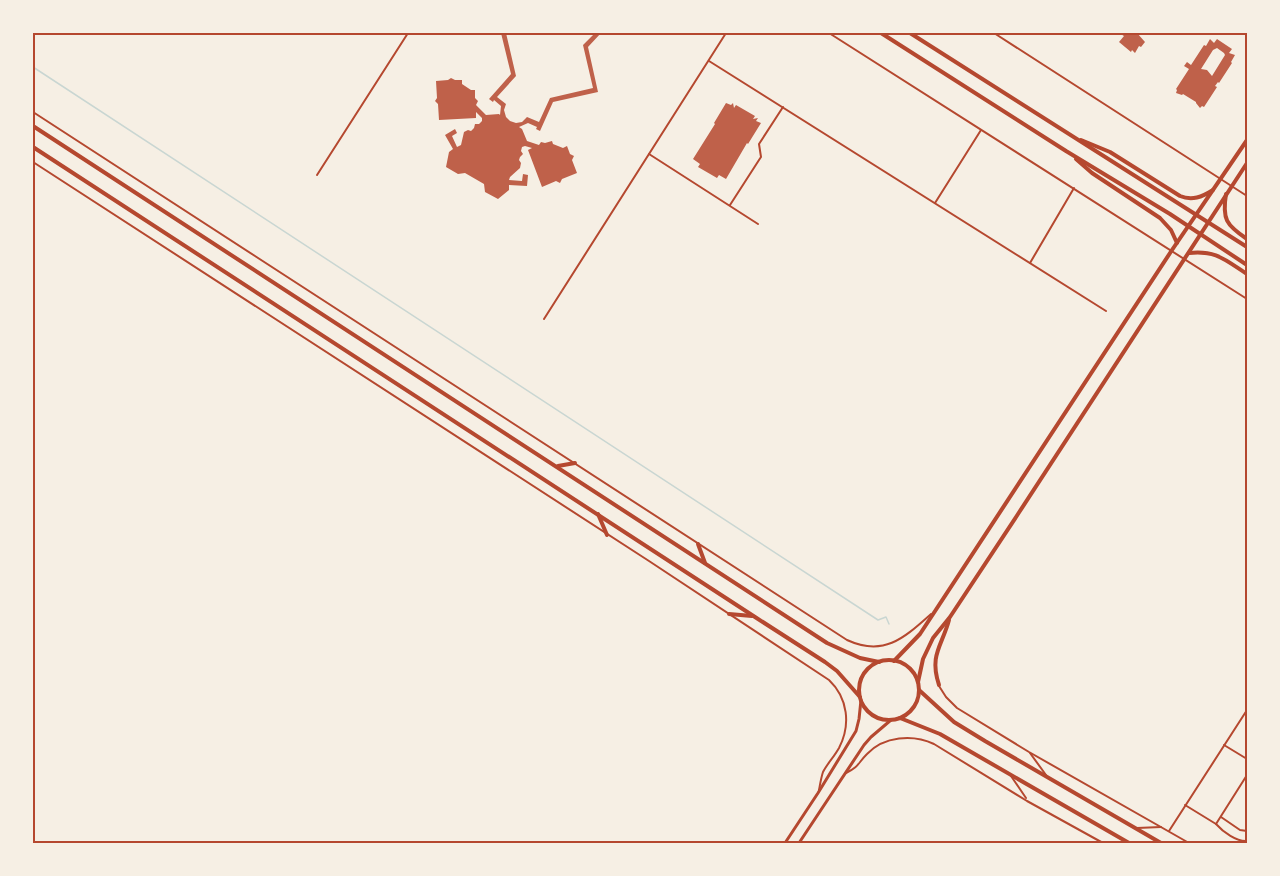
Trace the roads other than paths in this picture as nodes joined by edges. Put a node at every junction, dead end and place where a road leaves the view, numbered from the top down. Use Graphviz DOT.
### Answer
graph roads {
  1 [pos="408,33"];
  2 [pos="726,33"];
  3 [pos="830,33"];
  4 [pos="881,33"];
  5 [pos="910,33"];
  6 [pos="994,33"];
  7 [pos="709,61"];
  8 [pos="783,107"];
  9 [pos="33,112"];
  10 [pos="33,126"];
  11 [pos="981,130"];
  12 [pos="1072,137"];
  13 [pos="1247,140"];
  14 [pos="33,147"];
  15 [pos="1066,151"];
  16 [pos="649,154"];
  17 [pos="33,162"];
  18 [pos="1247,163"];
  19 [pos="318,176"];
  20 [pos="1220,180"];
  21 [pos="1231,186"];
  22 [pos="1074,188"];
  23 [pos="1213,190"];
  24 [pos="1226,194"];
  25 [pos="1247,196"];
  26 [pos="935,202"];
  27 [pos="730,206"];
  28 [pos="1196,215"];
  29 [pos="1209,223"];
  30 [pos="758,224"];
  31 [pos="1188,227"];
  32 [pos="1200,235"];
  33 [pos="1247,239"];
  34 [pos="1177,243"];
  35 [pos="1247,247"];
  36 [pos="1172,250"];
  37 [pos="1190,252"];
  38 [pos="1185,259"];
  39 [pos="1029,263"];
  40 [pos="1247,265"];
  41 [pos="1247,273"];
  42 [pos="1247,298"];
  43 [pos="1106,311"];
  44 [pos="544,319"];
  45 [pos="575,463"];
  46 [pos="557,466"];
  47 [pos="597,514"];
  48 [pos="607,535"];
  49 [pos="698,544"];
  50 [pos="705,564"];
  51 [pos="935,610"];
  52 [pos="729,614"];
  53 [pos="755,617"];
  54 [pos="950,617"];
  55 [pos="894,661"];
  56 [pos="879,662"];
  57 [pos="918,681"];
  58 [pos="939,685"];
  59 [pos="919,690"];
  60 [pos="860,698"];
  61 [pos="1247,710"];
  62 [pos="900,718"];
  63 [pos="891,720"];
  64 [pos="1224,745"];
  65 [pos="1029,752"];
  66 [pos="1247,759"];
  67 [pos="846,773"];
  68 [pos="1247,775"];
  69 [pos="1011,776"];
  70 [pos="1047,778"];
  71 [pos="818,793"];
  72 [pos="1027,801"];
  73 [pos="1185,806"];
  74 [pos="1220,817"];
  75 [pos="1216,824"];
  76 [pos="1161,827"];
  77 [pos="1135,828"];
  78 [pos="1169,831"];
  79 [pos="1247,831"];
  80 [pos="1247,841"];
  81 [pos="785,843"];
  82 [pos="799,843"];
  83 [pos="1103,843"];
  84 [pos="1129,843"];
  85 [pos="1161,843"];
  86 [pos="1189,843"];
  1 -- 19 [label="street"];
  2 -- 7 [label="street"];
  3 -- 11 [label="street"];
  4 -- 15 [label="main road"];
  5 -- 12 [label="main road"];
  6 -- 20 [label="street"];
  7 -- 8 [label="street"];
  7 -- 16 [label="street"];
  8 -- 26 [label="street"];
  8 -- 27 [label="street"];
  9 -- 45 [label="street"];
  10 -- 46 [label="main road"];
  11 -- 22 [label="street"];
  11 -- 26 [label="street"];
  12 -- 23 [label="main road"];
  12 -- 28 [label="main road"];
  13 -- 20 [label="main road"];
  14 -- 47 [label="main road"];
  15 -- 31 [label="main road"];
  15 -- 34 [label="main road"];
  16 -- 27 [label="street"];
  16 -- 44 [label="street"];
  17 -- 48 [label="street"];
  18 -- 21 [label="main road"];
  20 -- 21 [label="street"];
  20 -- 23 [label="main road"];
  21 -- 24 [label="main road"];
  21 -- 25 [label="street"];
  22 -- 36 [label="street"];
  22 -- 39 [label="street"];
  23 -- 28 [label="main road"];
  24 -- 29 [label="main road"];
  24 -- 33 [label="main road"];
  26 -- 39 [label="street"];
  27 -- 30 [label="street"];
  28 -- 29 [label="main road"];
  28 -- 31 [label="main road"];
  29 -- 32 [label="main road"];
  29 -- 35 [label="main road"];
  31 -- 32 [label="main road"];
  31 -- 34 [label="main road"];
  32 -- 37 [label="main road"];
  32 -- 40 [label="main road"];
  34 -- 36 [label="main road"];
  36 -- 38 [label="street"];
  36 -- 51 [label="main road"];
  37 -- 38 [label="main road"];
  37 -- 41 [label="main road"];
  38 -- 42 [label="street"];
  38 -- 54 [label="main road"];
  39 -- 43 [label="street"];
  45 -- 46 [label="main road"];
  45 -- 49 [label="street"];
  46 -- 50 [label="main road"];
  47 -- 48 [label="main road"];
  47 -- 53 [label="main road"];
  48 -- 52 [label="street"];
  49 -- 50 [label="main road"];
  49 -- 51 [label="street"];
  50 -- 56 [label="main road"];
  51 -- 55 [label="main road"];
  52 -- 53 [label="main road"];
  52 -- 71 [label="street"];
  53 -- 60 [label="main road"];
  54 -- 57 [label="main road"];
  54 -- 58 [label="main road"];
  55 -- 56 [label="main road"];
  55 -- 57 [label="main road"];
  56 -- 60 [label="main road"];
  57 -- 59 [label="main road"];
  58 -- 65 [label="street"];
  59 -- 62 [label="main road"];
  59 -- 70 [label="main road"];
  60 -- 63 [label="main road"];
  60 -- 71 [label="street"];
  61 -- 64 [label="street"];
  62 -- 63 [label="main road"];
  62 -- 69 [label="main road"];
  63 -- 67 [label="street"];
  64 -- 66 [label="street"];
  64 -- 73 [label="street"];
  65 -- 70 [label="street"];
  65 -- 76 [label="street"];
  67 -- 72 [label="street"];
  67 -- 82 [label="street"];
  68 -- 74 [label="street"];
  69 -- 72 [label="street"];
  69 -- 84 [label="main road"];
  70 -- 77 [label="main road"];
  71 -- 81 [label="street"];
  72 -- 83 [label="street"];
  73 -- 75 [label="street"];
  73 -- 78 [label="street"];
  74 -- 75 [label="street"];
  74 -- 79 [label="street"];
  75 -- 80 [label="street"];
  76 -- 77 [label="street"];
  76 -- 78 [label="street"];
  77 -- 85 [label="main road"];
  78 -- 86 [label="street"];
}
